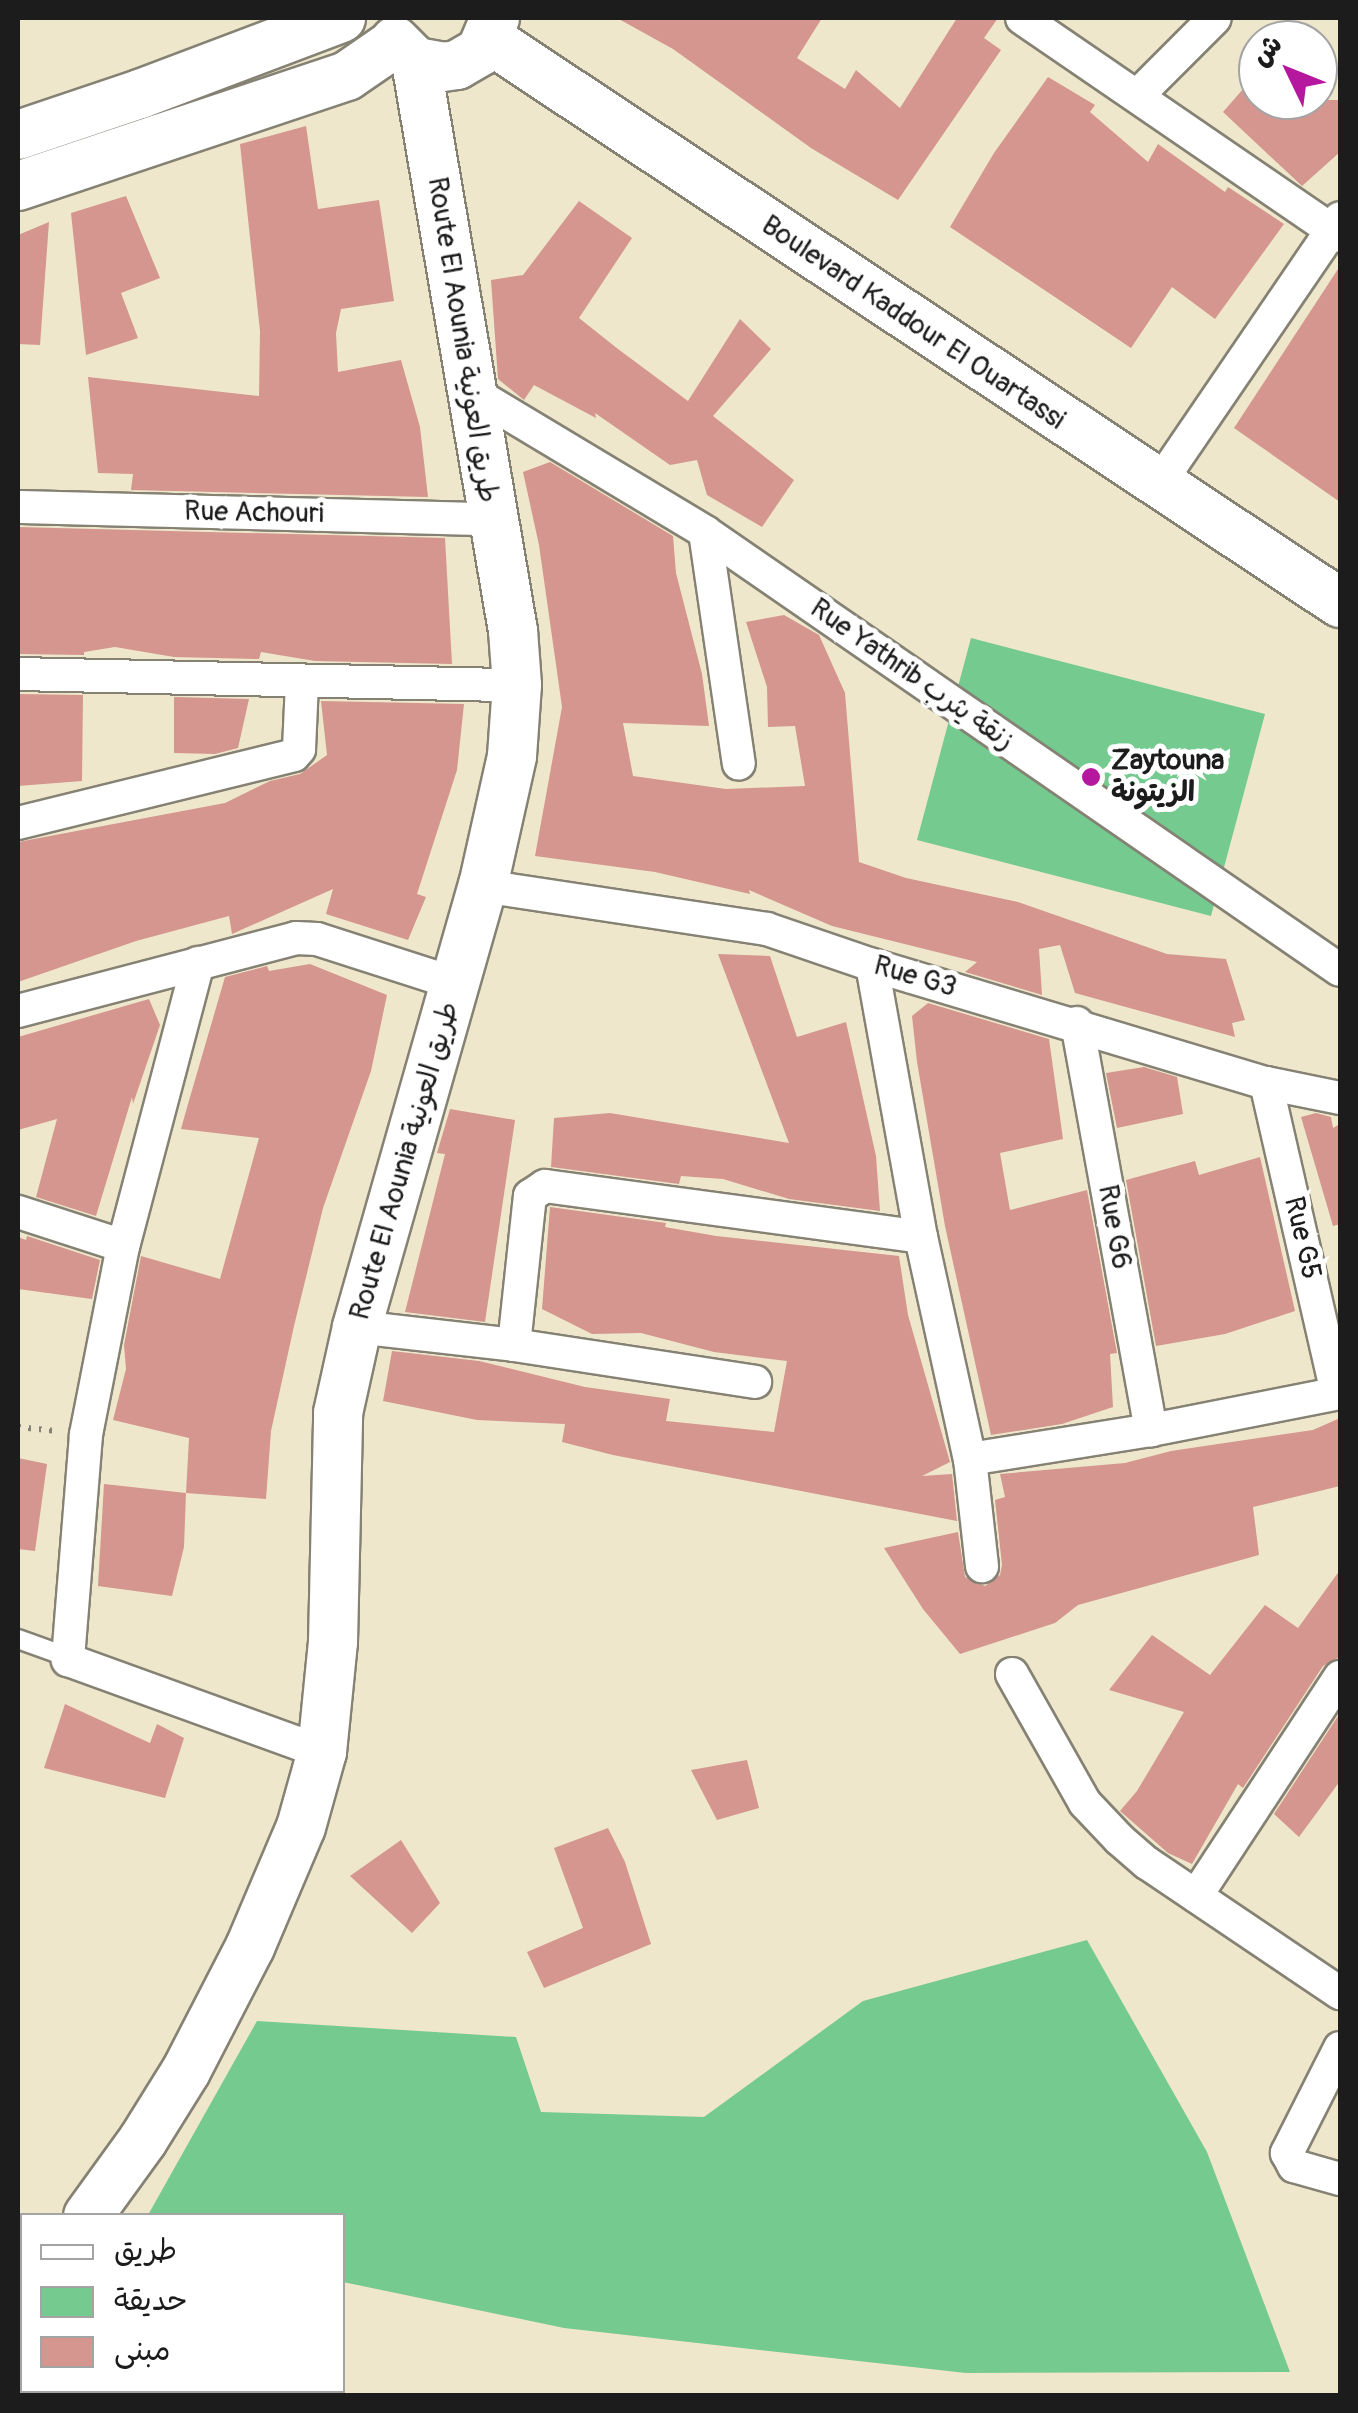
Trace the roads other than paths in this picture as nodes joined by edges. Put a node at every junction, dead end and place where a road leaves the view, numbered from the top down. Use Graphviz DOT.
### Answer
graph roads {
  1 [pos="340,18"];
  2 [pos="1022,18"];
  3 [pos="1215,18"];
  4 [pos="492,28"];
  5 [pos="400,41"];
  6 [pos="1139,94"];
  7 [pos="18,135"];
  8 [pos="18,186"];
  9 [pos="1337,228"];
  10 [pos="474,393"];
  11 [pos="1158,485"];
  12 [pos="18,506"];
  13 [pos="491,519"];
  14 [pos="704,532"];
  15 [pos="1340,603"];
  16 [pos="18,674"];
  17 [pos="302,683"];
  18 [pos="517,685"];
  19 [pos="739,764"];
  20 [pos="18,823"];
  21 [pos="483,886"];
  22 [pos="198,962"];
  23 [pos="872,965"];
  24 [pos="1340,970"];
  25 [pos="456,984"];
  26 [pos="18,1011"];
  27 [pos="1077,1023"];
  28 [pos="1266,1082"];
  29 [pos="1340,1098"];
  30 [pos="18,1212"];
  31 [pos="921,1238"];
  32 [pos="123,1246"];
  33 [pos="357,1326"];
  34 [pos="514,1345"];
  35 [pos="756,1382"];
  36 [pos="1339,1393"];
  37 [pos="1151,1430"];
  38 [pos="970,1459"];
  39 [pos="982,1566"];
  40 [pos="18,1639"];
  41 [pos="68,1657"];
  42 [pos="1012,1674"];
  43 [pos="1340,1677"];
  44 [pos="322,1752"];
  45 [pos="1196,1896"];
  46 [pos="1340,1993"];
  47 [pos="1340,2048"];
  48 [pos="1340,2179"];
  49 [pos="90,2213"];
  50 [pos="18,2394"];
  51 [pos="48,2396"];
  1 -- 7 [label="street"];
  2 -- 6 [label="street"];
  3 -- 6 [label="street"];
  4 -- 5 [label="street"];
  4 -- 11 [label="street, Boulevard Kaddour El Ouartassi"];
  5 -- 8 [label="street"];
  5 -- 10 [label="street, Route El Aounia طريق العونية"];
  6 -- 9 [label="street"];
  9 -- 11 [label="street"];
  10 -- 13 [label="street, Route El Aounia طريق العونية"];
  10 -- 14 [label="street, Rue Yathrib زنقة يثرب"];
  11 -- 15 [label="street, Boulevard Kaddour El Ouartassi"];
  12 -- 13 [label="street, Rue Achouri"];
  13 -- 18 [label="street, Route El Aounia طريق العونية"];
  14 -- 19 [label="street"];
  14 -- 24 [label="street, Rue Yathrib زنقة يثرب"];
  16 -- 17 [label="street"];
  17 -- 18 [label="street"];
  17 -- 20 [label="street"];
  18 -- 21 [label="street, Route El Aounia طريق العونية"];
  21 -- 23 [label="street, Rue G3"];
  21 -- 25 [label="street, Route El Aounia طريق العونية"];
  22 -- 25 [label="street"];
  22 -- 26 [label="street"];
  22 -- 32 [label="street"];
  23 -- 27 [label="street, Rue G3"];
  23 -- 31 [label="street"];
  25 -- 33 [label="street, Route El Aounia طريق العونية"];
  27 -- 28 [label="street, Rue G3"];
  27 -- 37 [label="street, Rue G6"];
  28 -- 29 [label="street, Rue G3"];
  28 -- 36 [label="street, Rue G5"];
  30 -- 32 [label="street"];
  31 -- 34 [label="street"];
  31 -- 38 [label="street"];
  32 -- 41 [label="street"];
  33 -- 34 [label="street"];
  33 -- 44 [label="street, Route El Aounia طريق العونية"];
  34 -- 35 [label="street"];
  36 -- 37 [label="street"];
  37 -- 38 [label="street"];
  38 -- 39 [label="street"];
  40 -- 41 [label="lane"];
  41 -- 44 [label="street"];
  42 -- 45 [label="street"];
  43 -- 45 [label="street"];
  44 -- 49 [label="street, Route El Aounia طريق العونية"];
  45 -- 46 [label="street"];
  47 -- 48 [label="street"];
  50 -- 51 [label="street"];
}
